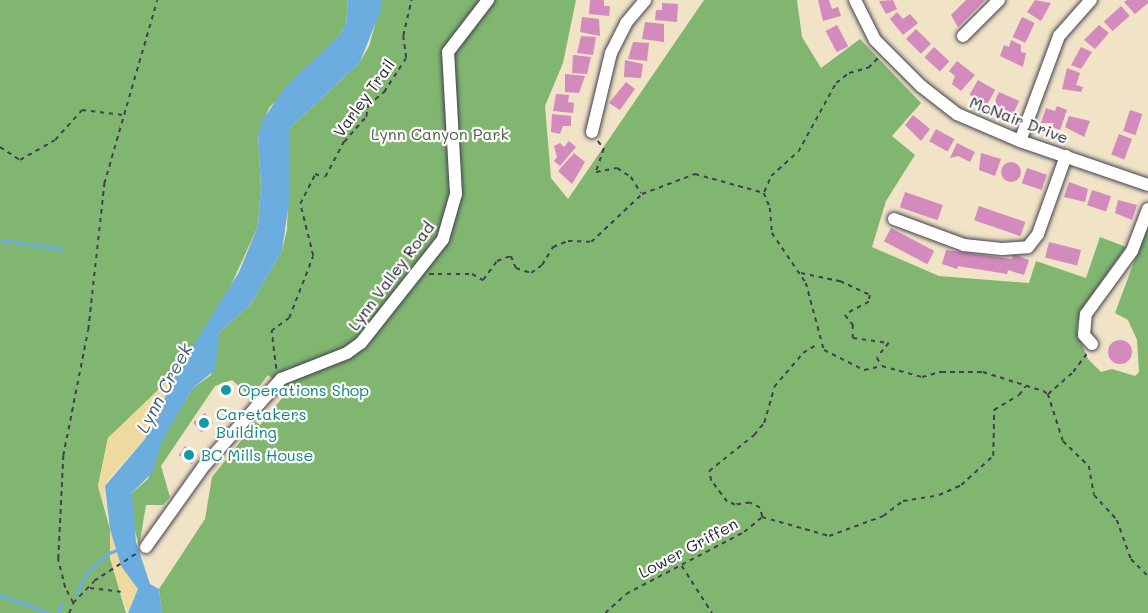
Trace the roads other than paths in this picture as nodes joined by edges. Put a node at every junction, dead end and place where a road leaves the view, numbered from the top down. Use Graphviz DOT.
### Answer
graph roads {
  1 [pos="488,0"];
  2 [pos="626,0"];
  3 [pos="855,0"];
  4 [pos="999,0"];
  5 [pos="1092,0"];
  6 [pos="640,5"];
  7 [pos="963,36"];
  8 [pos="592,132"];
  9 [pos="1020,141"];
  10 [pos="1066,156"];
  11 [pos="1147,181"];
  12 [pos="1148,209"];
  13 [pos="894,219"];
  14 [pos="1092,344"];
  15 [pos="146,547"];
  1 -- 15 [label="street, Lynn Valley Road"];
  2 -- 6 [label="street"];
  3 -- 9 [label="street, McNair Drive"];
  4 -- 7 [label="street"];
  5 -- 9 [label="street"];
  6 -- 8 [label="street"];
  9 -- 10 [label="street, McNair Drive"];
  10 -- 11 [label="street, McNair Drive"];
  10 -- 13 [label="street"];
  12 -- 14 [label="street"];
}
